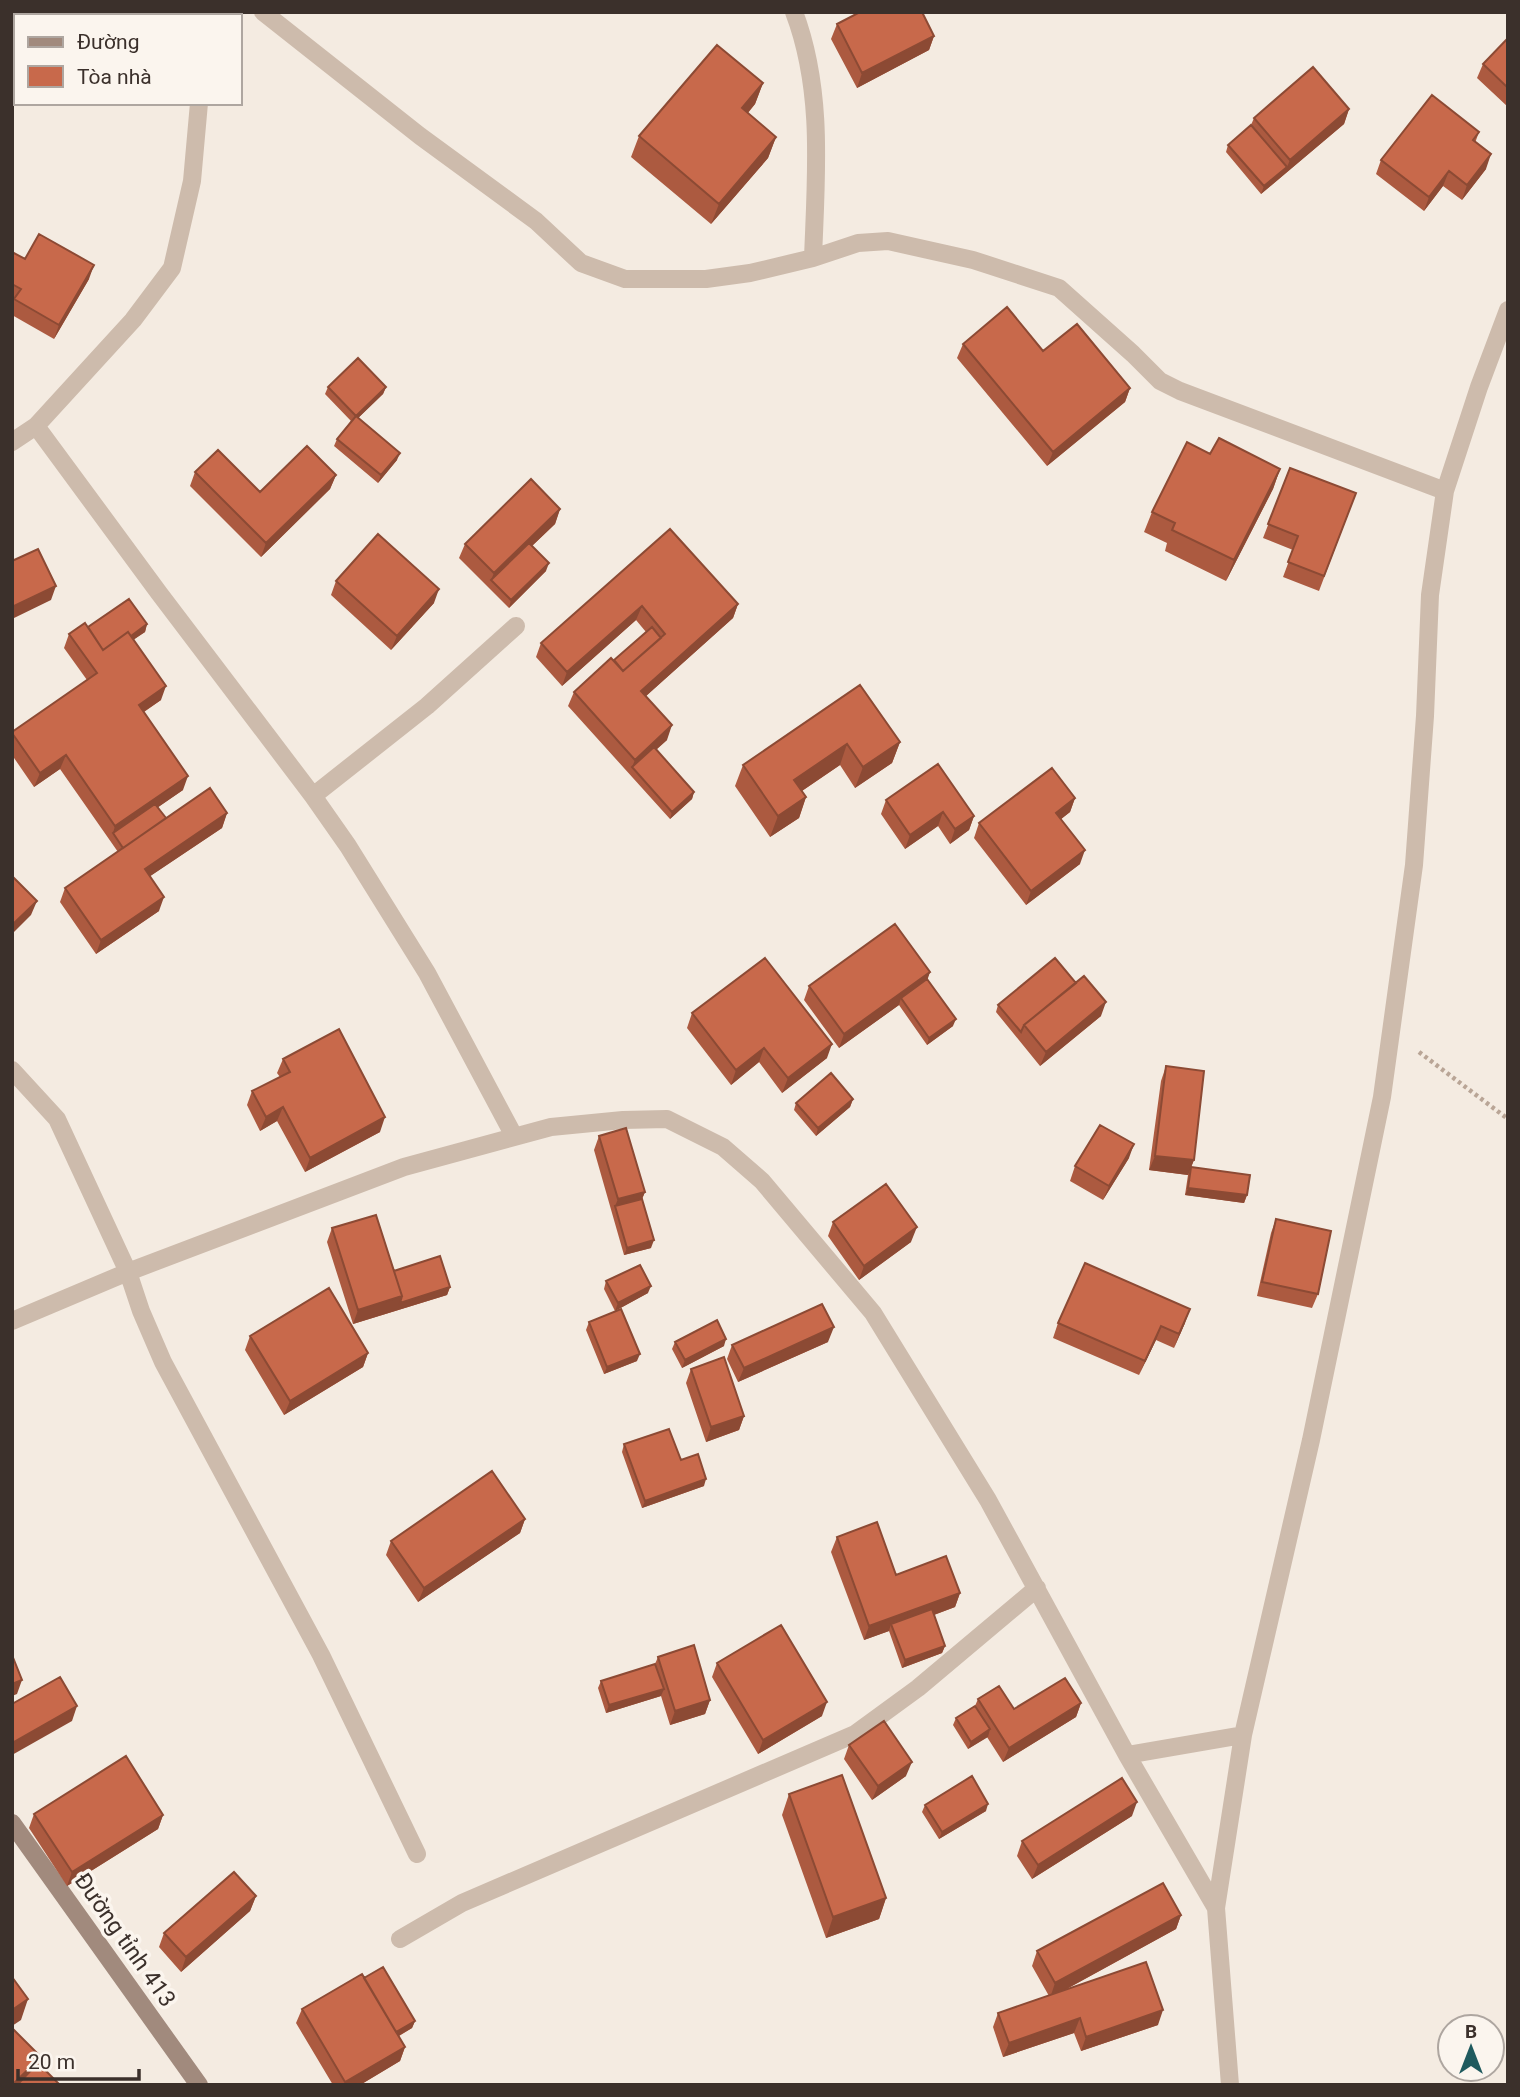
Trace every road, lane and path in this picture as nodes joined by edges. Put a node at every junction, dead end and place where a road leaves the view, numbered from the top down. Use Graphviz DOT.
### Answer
graph roads {
  1 [pos="263,12"];
  2 [pos="794,12"];
  3 [pos="199,105"];
  4 [pos="813,258"];
  5 [pos="1508,310"];
  6 [pos="36,426"];
  7 [pos="12,443"];
  8 [pos="1445,491"];
  9 [pos="516,626"];
  10 [pos="313,796"];
  11 [pos="1391,1030"];
  12 [pos="12,1070"];
  13 [pos="1508,1119"];
  14 [pos="514,1136"];
  15 [pos="128,1272"];
  16 [pos="12,1321"];
  17 [pos="1037,1588"];
  18 [pos="1243,1735"];
  19 [pos="1127,1755"];
  20 [pos="12,1823"];
  21 [pos="417,1854"];
  22 [pos="1216,1908"];
  23 [pos="400,1939"];
  24 [pos="199,2085"];
  25 [pos="1230,2085"];
  1 -- 4 [label="street"];
  2 -- 4 [label="street"];
  3 -- 6 [label="street"];
  4 -- 8 [label="street"];
  5 -- 8 [label="street"];
  6 -- 7 [label="street"];
  6 -- 10 [label="street"];
  8 -- 11 [label="street"];
  9 -- 10 [label="street"];
  10 -- 14 [label="street"];
  11 -- 13 [label="path"];
  11 -- 18 [label="street"];
  12 -- 15 [label="street"];
  14 -- 15 [label="street"];
  14 -- 17 [label="street"];
  15 -- 16 [label="street"];
  15 -- 21 [label="street"];
  17 -- 19 [label="street"];
  17 -- 23 [label="street"];
  18 -- 19 [label="street"];
  18 -- 22 [label="street"];
  19 -- 22 [label="street"];
  20 -- 24 [label="main road, Đường tỉnh 413"];
  22 -- 25 [label="street"];
}
